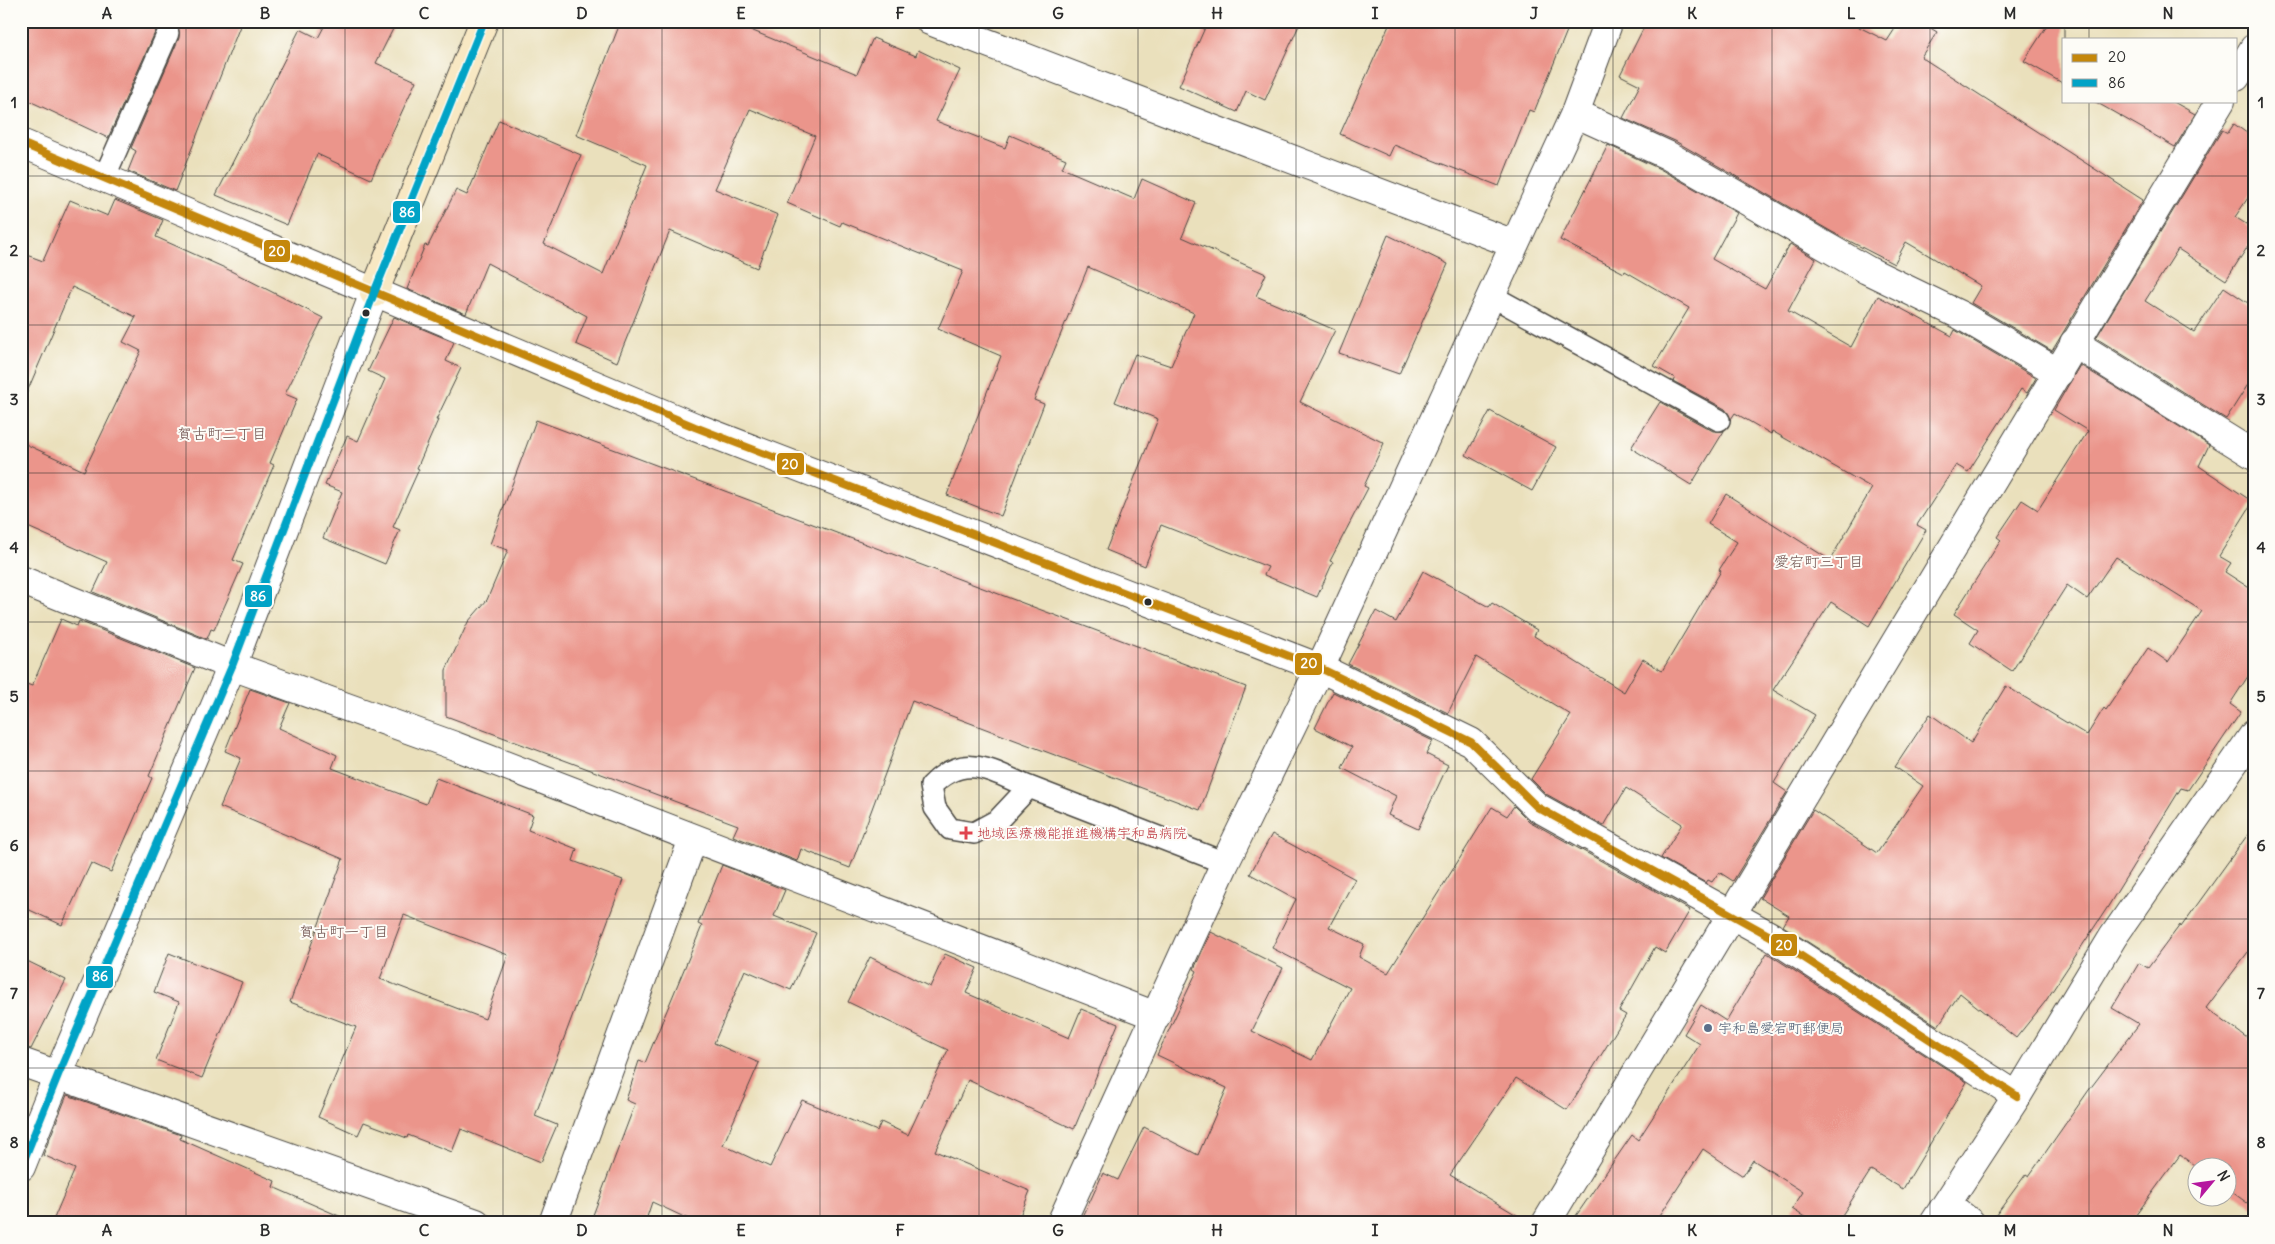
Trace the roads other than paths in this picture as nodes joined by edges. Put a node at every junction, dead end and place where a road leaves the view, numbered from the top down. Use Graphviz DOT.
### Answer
graph roads {
  1 [pos="484,21"];
  2 [pos="930,21"];
  3 [pos="1609,21"];
  4 [pos="168,33"];
  5 [pos="2254,48"];
  6 [pos="2238,74"];
  7 [pos="2220,102"];
  8 [pos="1575,113"];
  9 [pos="21,143"];
  10 [pos="104,178"];
  11 [pos="1514,244"];
  12 [pos="374,293"];
  13 [pos="1490,295"];
  14 [pos="2074,343"];
  15 [pos="2058,373"];
  16 [pos="1719,420"];
  17 [pos="2254,456"];
  18 [pos="21,580"];
  19 [pos="232,666"];
  20 [pos="1320,668"];
  21 [pos="2254,734"];
  22 [pos="1029,787"];
  23 [pos="693,839"];
  24 [pos="1225,863"];
  25 [pos="1730,914"];
  26 [pos="1156,1016"];
  27 [pos="21,1062"];
  28 [pos="58,1075"];
  29 [pos="2017,1096"];
  30 [pos="21,1167"];
  31 [pos="1940,1213"];
  32 [pos="476,1223"];
  33 [pos="553,1223"];
  34 [pos="1061,1223"];
  35 [pos="1546,1223"];
  36 [pos="1971,1223"];
  1 -- 12 [label="street"];
  2 -- 11 [label="street"];
  3 -- 8 [label="street"];
  4 -- 10 [label="lane"];
  5 -- 6 [label="street"];
  7 -- 14 [label="street"];
  8 -- 11 [label="street"];
  8 -- 15 [label="street"];
  9 -- 10 [label="street"];
  10 -- 12 [label="street"];
  11 -- 13 [label="street"];
  12 -- 19 [label="street"];
  12 -- 20 [label="street"];
  13 -- 16 [label="lane"];
  13 -- 20 [label="street"];
  14 -- 15 [label="street"];
  14 -- 17 [label="street"];
  15 -- 25 [label="street"];
  18 -- 19 [label="street"];
  19 -- 23 [label="street"];
  19 -- 28 [label="street"];
  20 -- 24 [label="street"];
  20 -- 25 [label="street"];
  21 -- 29 [label="street"];
  22 -- 24 [label="lane"];
  23 -- 26 [label="street"];
  23 -- 33 [label="street"];
  24 -- 26 [label="street"];
  25 -- 29 [label="street"];
  25 -- 35 [label="street"];
  26 -- 34 [label="street"];
  27 -- 28 [label="street"];
  28 -- 30 [label="street"];
  28 -- 32 [label="street"];
  29 -- 31 [label="street"];
  31 -- 36 [label="street"];
}
